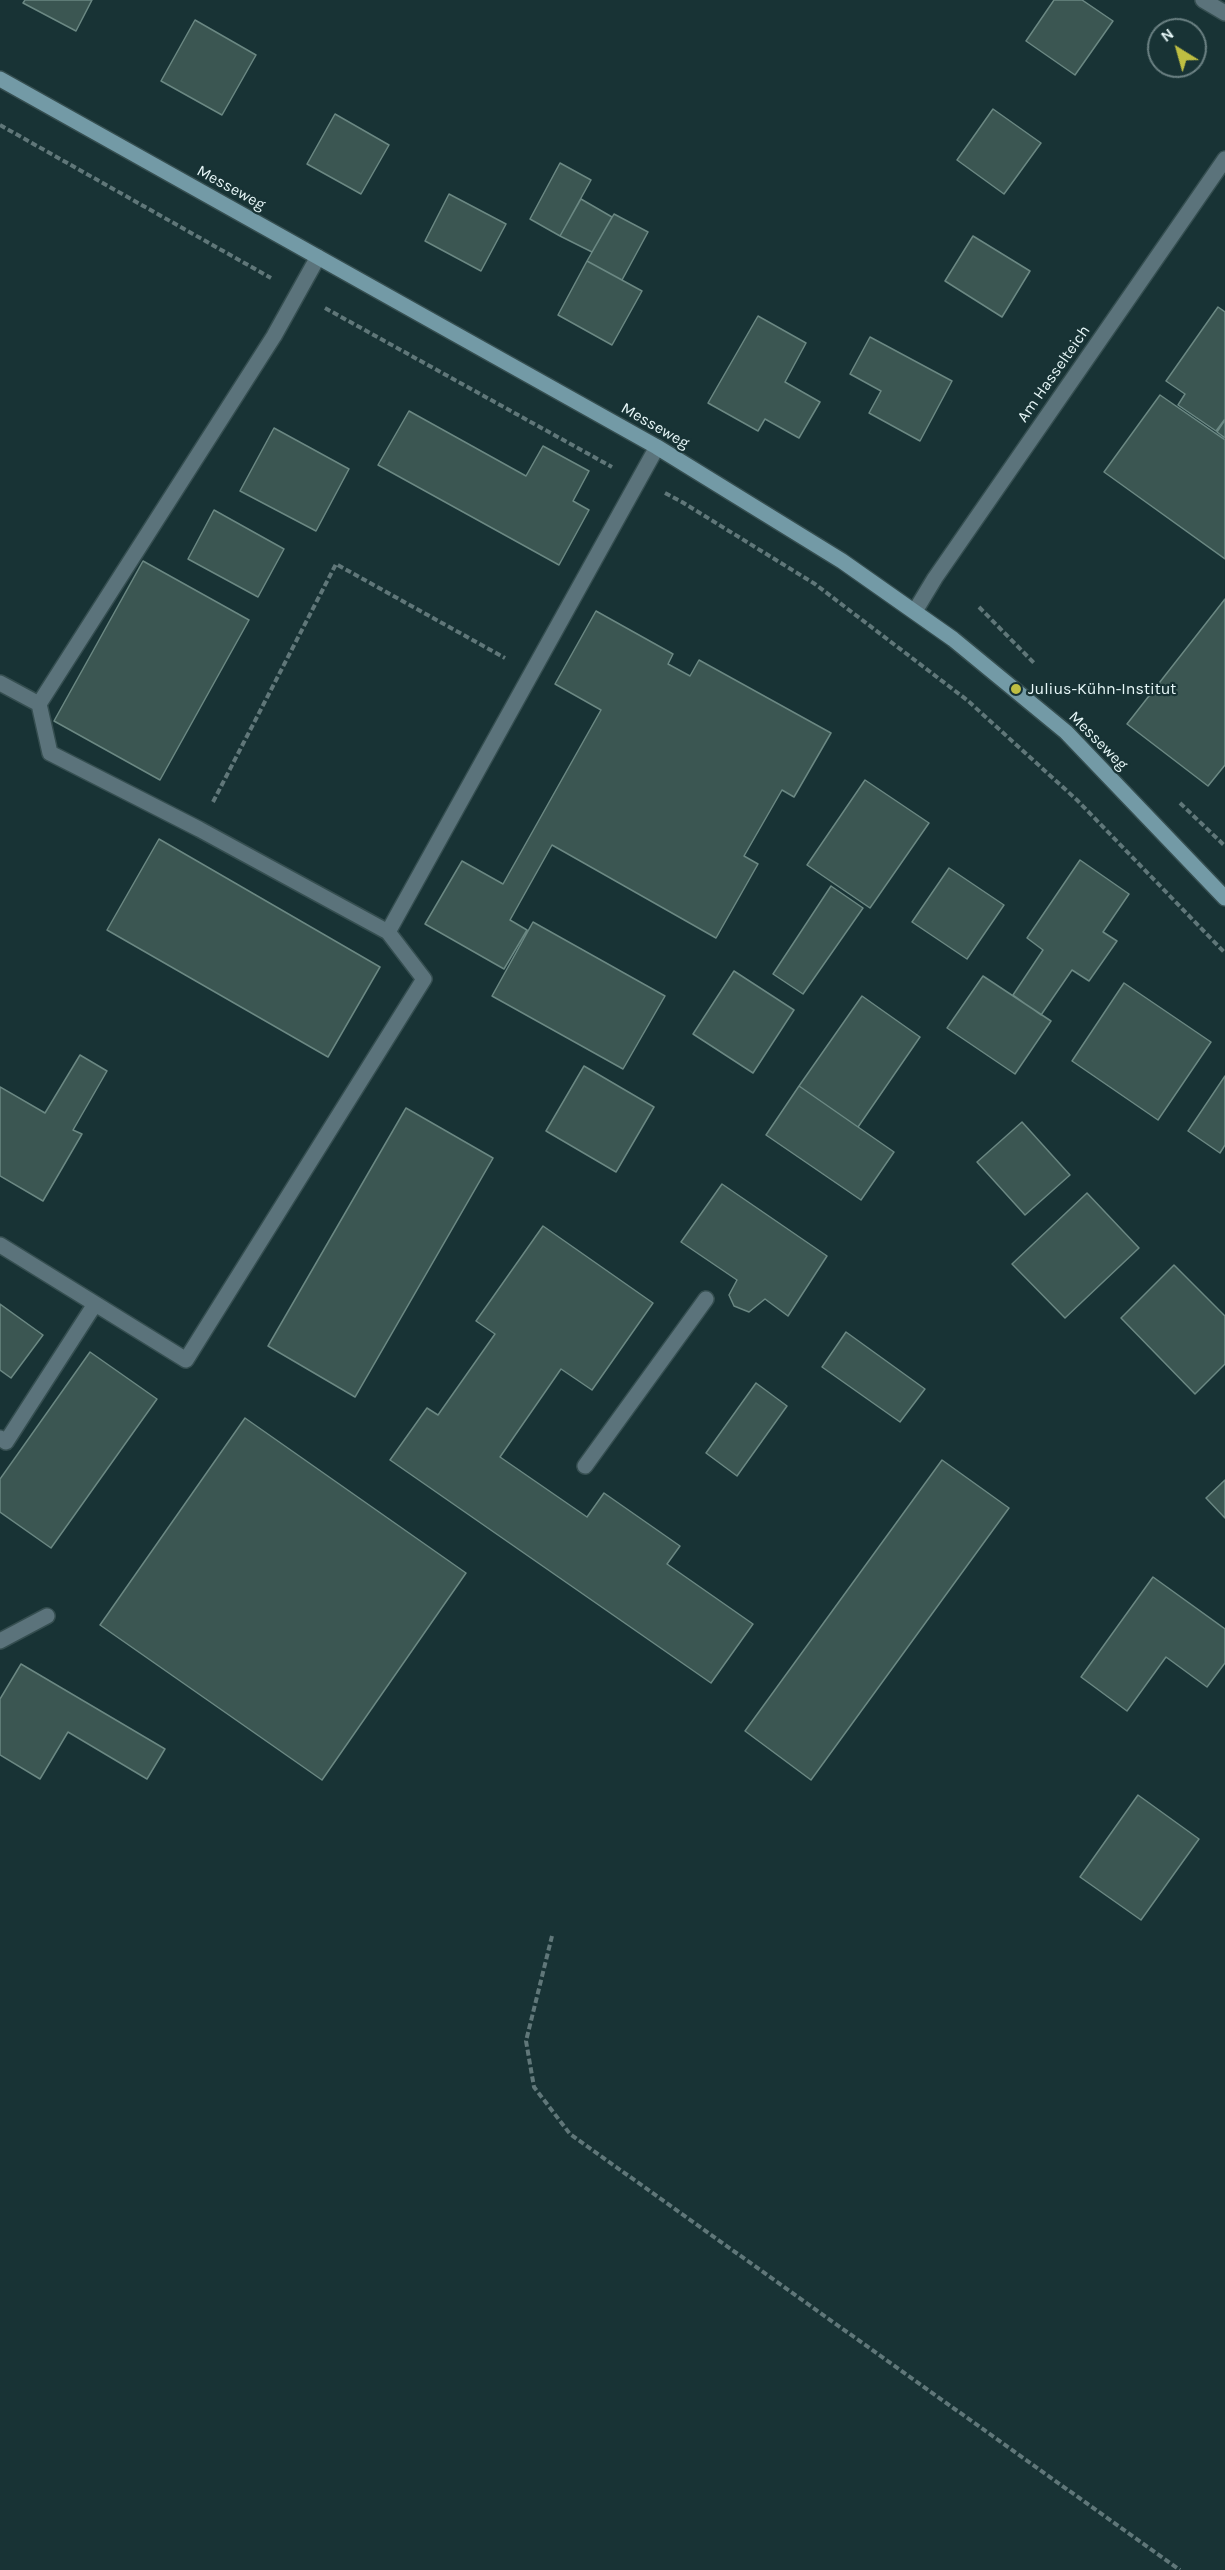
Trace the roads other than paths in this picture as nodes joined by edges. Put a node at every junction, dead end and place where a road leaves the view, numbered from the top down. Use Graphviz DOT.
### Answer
graph roads {
  1 [pos="1203,0"];
  2 [pos="1225,12"];
  3 [pos="0,79"];
  4 [pos="1225,159"];
  5 [pos="318,257"];
  6 [pos="657,447"];
  7 [pos="915,611"];
  8 [pos="0,683"];
  9 [pos="39,704"];
  10 [pos="1225,898"];
  11 [pos="388,932"];
  12 [pos="0,1245"];
  13 [pos="706,1299"];
  14 [pos="95,1304"];
  15 [pos="0,1438"];
  16 [pos="585,1466"];
  17 [pos="47,1616"];
  18 [pos="0,1641"];
  1 -- 2 [label="street"];
  3 -- 5 [label="main road, Messeweg"];
  4 -- 7 [label="street, Am Hasselteich"];
  5 -- 6 [label="main road, Messeweg"];
  5 -- 9 [label="street"];
  6 -- 7 [label="main road, Messeweg"];
  6 -- 11 [label="street"];
  7 -- 10 [label="main road, Messeweg"];
  8 -- 9 [label="street"];
  9 -- 11 [label="street"];
  11 -- 14 [label="street"];
  12 -- 14 [label="street"];
  13 -- 16 [label="street"];
  14 -- 15 [label="street"];
  17 -- 18 [label="street"];
}
